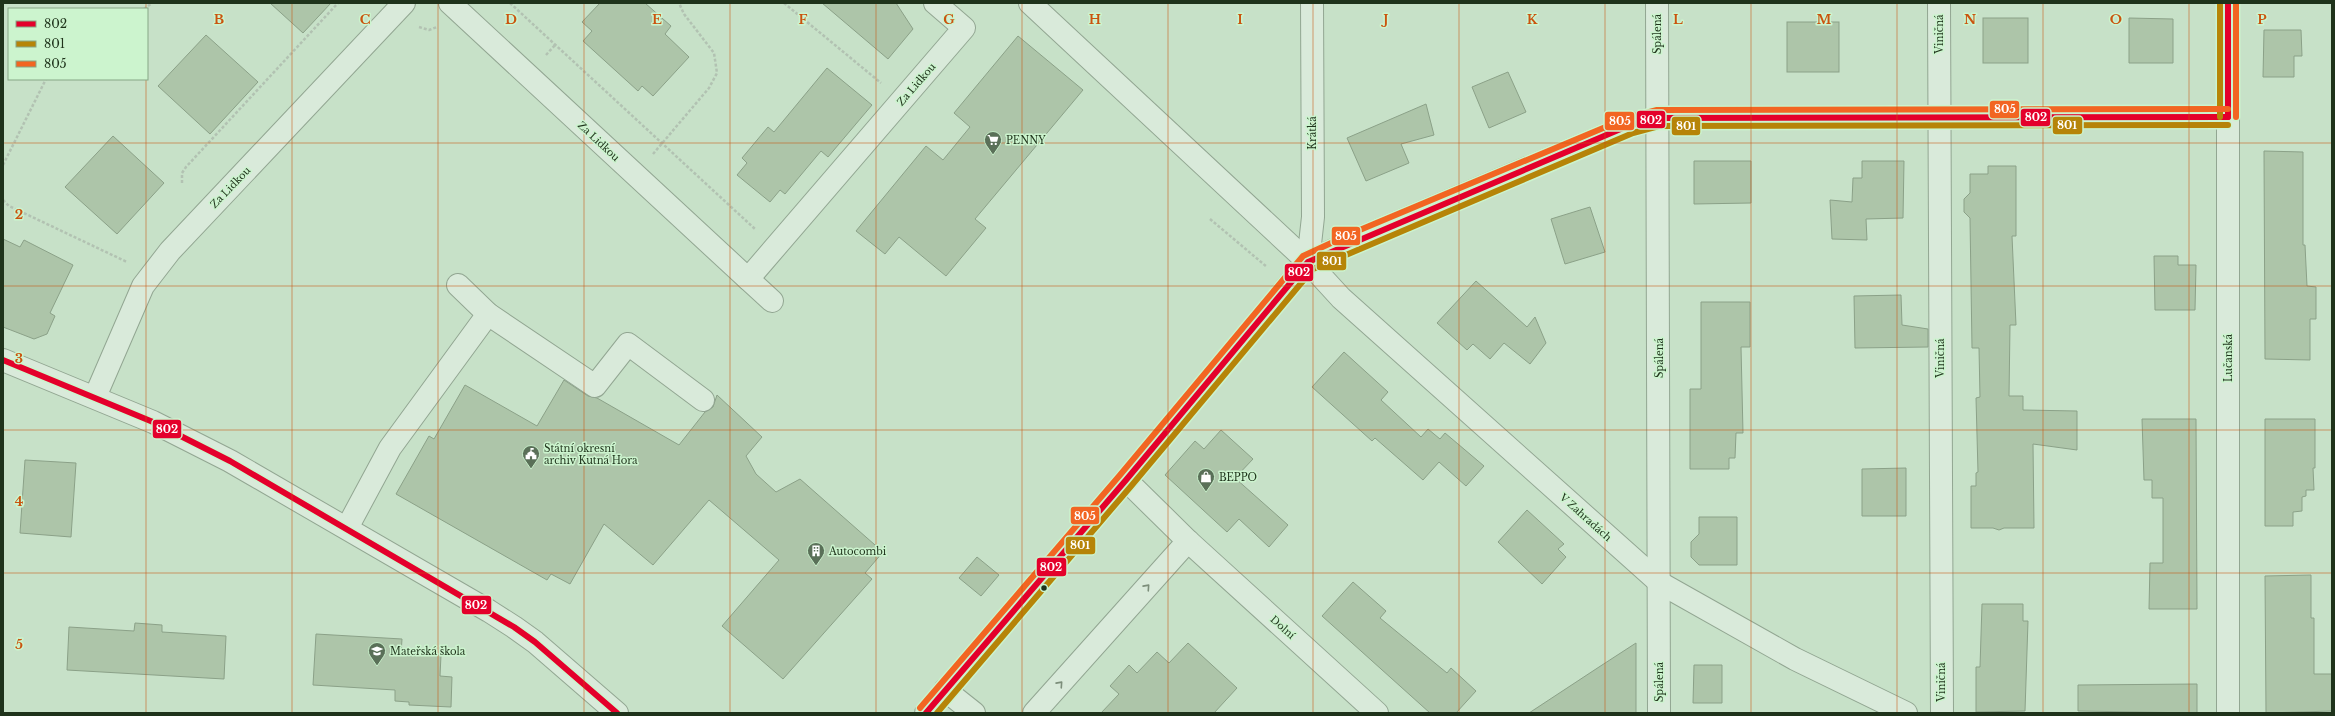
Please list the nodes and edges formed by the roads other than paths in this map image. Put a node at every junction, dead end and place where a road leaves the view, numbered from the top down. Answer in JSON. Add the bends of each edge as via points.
{"nodes":[{"id":1,"x":404,"y":3,"type":"edge"},
{"id":2,"x":450,"y":3,"type":"edge"},
{"id":3,"x":935,"y":3,"type":"edge"},
{"id":4,"x":1030,"y":3,"type":"edge"},
{"id":5,"x":1312,"y":3,"type":"edge"},
{"id":6,"x":1657,"y":3,"type":"edge"},
{"id":7,"x":1939,"y":3,"type":"edge"},
{"id":8,"x":2228,"y":3,"type":"edge"},
{"id":9,"x":2228,"y":117,"type":"junction"},
{"id":10,"x":1658,"y":118,"type":"junction"},
{"id":11,"x":1939,"y":118,"type":"junction"},
{"id":12,"x":1308,"y":262,"type":"junction"},
{"id":13,"x":748,"y":279,"type":"junction"},
{"id":14,"x":458,"y":284,"type":"dead end"},
{"id":15,"x":772,"y":301,"type":"dead end"},
{"id":16,"x":488,"y":314,"type":"junction"},
{"id":17,"x":3,"y":360,"type":"edge"},
{"id":18,"x":95,"y":397,"type":"junction"},
{"id":19,"x":703,"y":400,"type":"dead end"},
{"id":20,"x":1126,"y":480,"type":"junction"},
{"id":21,"x":348,"y":528,"type":"junction"},
{"id":22,"x":1188,"y":541,"type":"junction"},
{"id":23,"x":1660,"y":583,"type":"junction"},
{"id":24,"x":945,"y":690,"type":"junction"},
{"id":25,"x":617,"y":713,"type":"edge"},
{"id":26,"x":926,"y":713,"type":"edge"},
{"id":27,"x":974,"y":713,"type":"edge"},
{"id":28,"x":1034,"y":713,"type":"edge"},
{"id":29,"x":1377,"y":713,"type":"edge"},
{"id":30,"x":1659,"y":713,"type":"edge"},
{"id":31,"x":1906,"y":713,"type":"edge"},
{"id":32,"x":1942,"y":713,"type":"edge"},
{"id":33,"x":2228,"y":713,"type":"edge"}],
"edges":[{"from":1,"to":18,"type":"street","name":"Za Lidkou","via":[[170,251],[143,286]]},
{"from":2,"to":13,"type":"street","name":"Za Lidkou"},
{"from":3,"to":13,"type":"street","name":"Za Lidkou","via":[[964,28]]},
{"from":4,"to":12,"type":"street","name":"V Zahradách"},
{"from":5,"to":12,"type":"street","name":"Krátká","via":[[1313,217]]},
{"from":6,"to":10,"type":"street","name":"Spálená"},
{"from":7,"to":11,"type":"street","name":"Viničná"},
{"from":8,"to":9,"type":"street","name":"Lučanská"},
{"from":9,"to":11,"type":"street"},
{"from":9,"to":33,"type":"street","name":"Lučanská"},
{"from":10,"to":11,"type":"street"},
{"from":10,"to":12,"type":"street","via":[[1623,128],[1358,238]]},
{"from":10,"to":23,"type":"street","name":"Spálená"},
{"from":11,"to":32,"type":"street","name":"Viničná"},
{"from":12,"to":20,"type":"street"},
{"from":12,"to":23,"type":"street","name":"V Zahradách","via":[[1341,298]]},
{"from":13,"to":15,"type":"street","name":"Za Lidkou"},
{"from":14,"to":16,"type":"street"},
{"from":16,"to":19,"type":"street","via":[[595,386],[628,344]]},
{"from":16,"to":21,"type":"street","via":[[390,448]]},
{"from":17,"to":18,"type":"street"},
{"from":18,"to":21,"type":"street","via":[[153,422],[230,461]]},
{"from":20,"to":22,"type":"street","name":"Dolní"},
{"from":20,"to":24,"type":"street"},
{"from":21,"to":25,"type":"street","via":[[514,627]]},
{"from":28,"to":22,"type":"street","one_way":true},
{"from":22,"to":29,"type":"street","name":"Dolní"},
{"from":23,"to":30,"type":"street","name":"Spálená"},
{"from":23,"to":31,"type":"street","name":"V Zahradách","via":[[1795,659]]},
{"from":24,"to":26,"type":"street"},
{"from":24,"to":27,"type":"street"}]}
